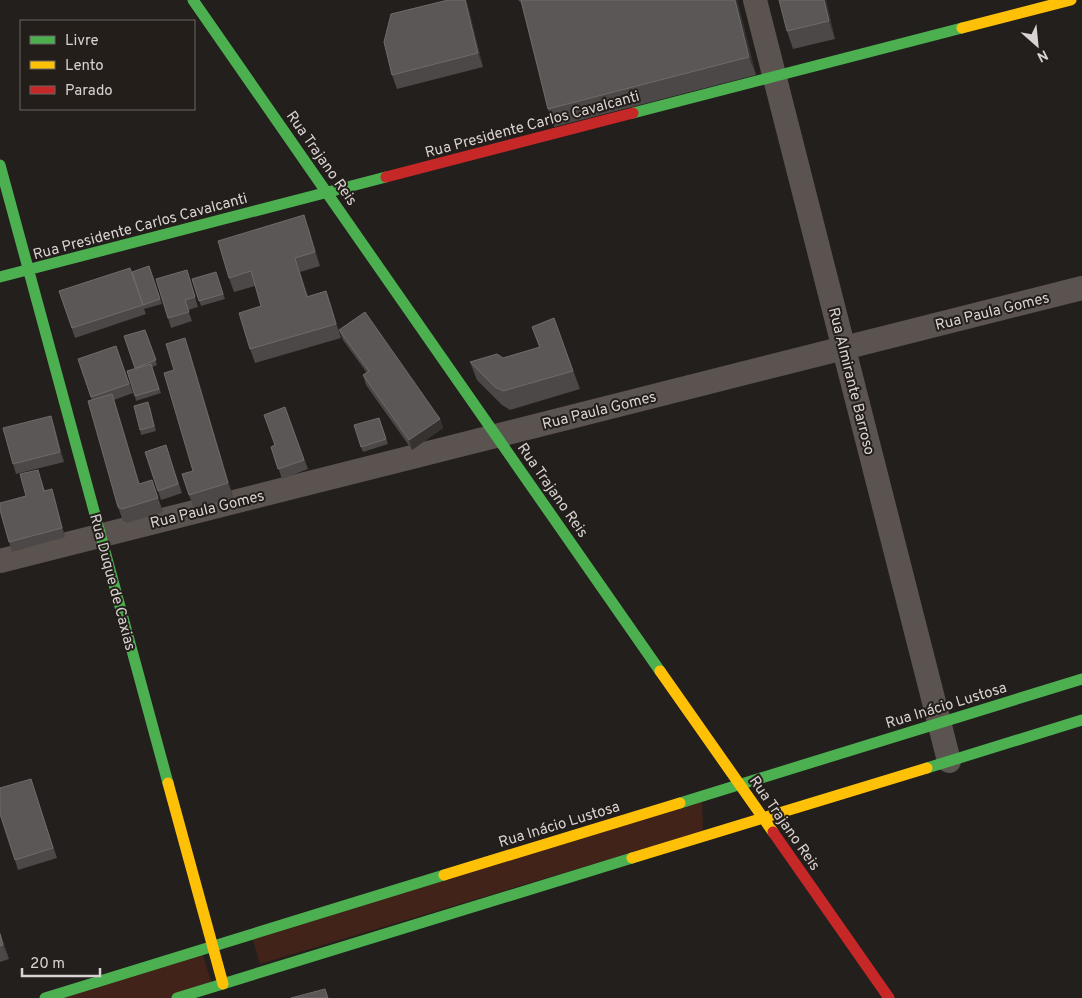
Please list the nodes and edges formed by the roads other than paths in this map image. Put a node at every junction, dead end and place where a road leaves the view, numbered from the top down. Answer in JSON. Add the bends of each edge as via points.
{"nodes":[{"id":1,"x":193,"y":0,"type":"edge"},
{"id":2,"x":755,"y":0,"type":"edge"},
{"id":3,"x":1071,"y":0,"type":"edge"},
{"id":4,"x":775,"y":77,"type":"junction"},
{"id":5,"x":0,"y":165,"type":"edge"},
{"id":6,"x":327,"y":192,"type":"junction"},
{"id":7,"x":28,"y":270,"type":"junction"},
{"id":8,"x":0,"y":277,"type":"edge"},
{"id":9,"x":1082,"y":288,"type":"edge"},
{"id":10,"x":844,"y":348,"type":"junction"},
{"id":11,"x":497,"y":436,"type":"junction"},
{"id":12,"x":101,"y":536,"type":"junction"},
{"id":13,"x":0,"y":561,"type":"edge"},
{"id":14,"x":1082,"y":679,"type":"edge"},
{"id":15,"x":1082,"y":720,"type":"edge"},
{"id":16,"x":939,"y":723,"type":"junction"},
{"id":17,"x":949,"y":761,"type":"junction"},
{"id":18,"x":740,"y":784,"type":"junction"},
{"id":19,"x":764,"y":818,"type":"junction"},
{"id":20,"x":213,"y":946,"type":"junction"},
{"id":21,"x":225,"y":991,"type":"edge"},
{"id":22,"x":45,"y":998,"type":"edge"},
{"id":23,"x":177,"y":998,"type":"edge"},
{"id":24,"x":889,"y":998,"type":"edge"}],
"edges":[{"from":1,"to":6,"type":"main road","name":"Rua Trajano Reis"},
{"from":2,"to":4,"type":"street","name":"Rua Almirante Barroso"},
{"from":3,"to":4,"type":"main road","name":"Rua Presidente Carlos Cavalcanti"},
{"from":4,"to":6,"type":"main road","name":"Rua Presidente Carlos Cavalcanti"},
{"from":4,"to":10,"type":"street","name":"Rua Almirante Barroso"},
{"from":5,"to":7,"type":"main road","name":"Rua Duque de Caxias"},
{"from":6,"to":7,"type":"main road","name":"Rua Presidente Carlos Cavalcanti"},
{"from":6,"to":11,"type":"main road","name":"Rua Trajano Reis"},
{"from":7,"to":8,"type":"main road","name":"Rua Presidente Carlos Cavalcanti"},
{"from":7,"to":12,"type":"main road","name":"Rua Duque de Caxias"},
{"from":9,"to":10,"type":"street","name":"Rua Paula Gomes"},
{"from":10,"to":11,"type":"street","name":"Rua Paula Gomes"},
{"from":10,"to":16,"type":"street","name":"Rua Almirante Barroso"},
{"from":11,"to":12,"type":"street","name":"Rua Paula Gomes"},
{"from":11,"to":18,"type":"main road","name":"Rua Trajano Reis"},
{"from":12,"to":13,"type":"street","name":"Rua Paula Gomes"},
{"from":12,"to":20,"type":"main road","name":"Rua Duque de Caxias"},
{"from":14,"to":16,"type":"main road","name":"Rua Inácio Lustosa"},
{"from":15,"to":17,"type":"main road"},
{"from":16,"to":17,"type":"street","name":"Rua Almirante Barroso"},
{"from":16,"to":18,"type":"main road","name":"Rua Inácio Lustosa"},
{"from":17,"to":19,"type":"main road"},
{"from":18,"to":19,"type":"main road","name":"Rua Trajano Reis"},
{"from":18,"to":20,"type":"main road","name":"Rua Inácio Lustosa"},
{"from":19,"to":21,"type":"main road"},
{"from":19,"to":24,"type":"main road","name":"Rua Trajano Reis"},
{"from":20,"to":21,"type":"main road","name":"Rua Duque de Caxias"},
{"from":20,"to":22,"type":"main road","name":"Rua Inácio Lustosa"},
{"from":21,"to":23,"type":"main road"}]}
